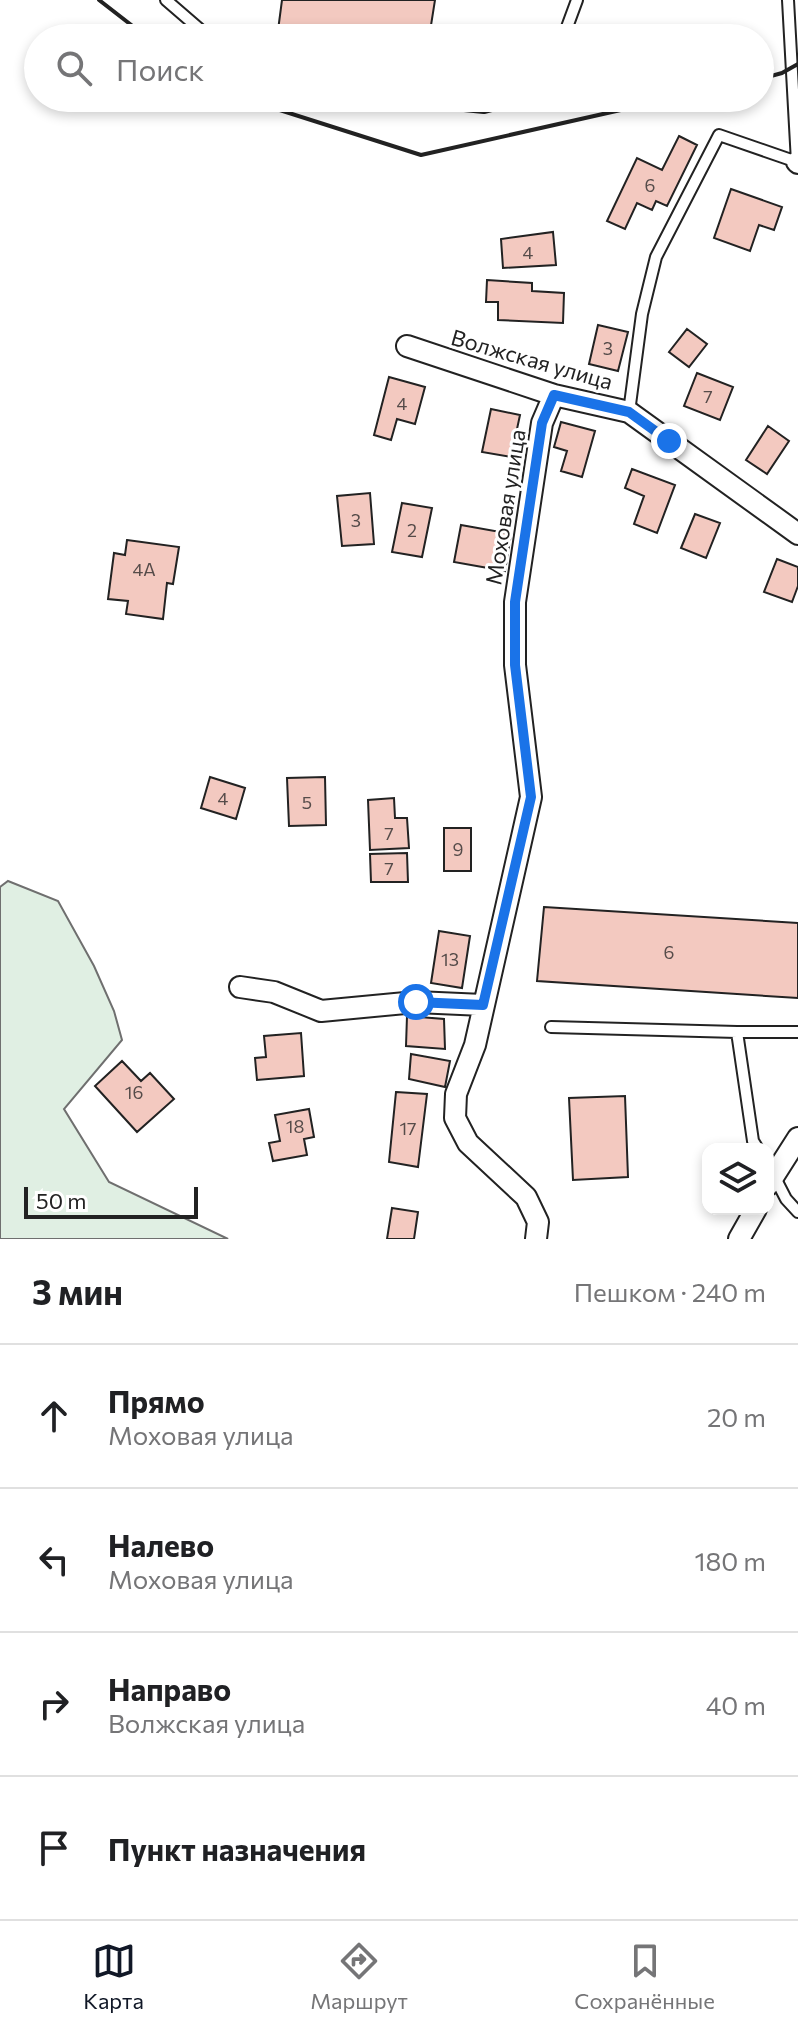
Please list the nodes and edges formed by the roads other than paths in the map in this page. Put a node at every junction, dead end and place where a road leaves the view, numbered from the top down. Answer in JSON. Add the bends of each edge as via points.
{"nodes":[{"id":1,"x":166,"y":0,"type":"edge"},
{"id":2,"x":577,"y":0,"type":"edge"},
{"id":3,"x":788,"y":0,"type":"edge"},
{"id":4,"x":194,"y":24,"type":"edge"},
{"id":5,"x":568,"y":24,"type":"edge"},
{"id":6,"x":797,"y":162,"type":"edge"},
{"id":7,"x":407,"y":346,"type":"dead end"},
{"id":8,"x":554,"y":395,"type":"junction"},
{"id":9,"x":629,"y":412,"type":"junction"},
{"id":10,"x":798,"y":534,"type":"edge"},
{"id":11,"x":240,"y":987,"type":"dead end"},
{"id":12,"x":483,"y":1005,"type":"junction"},
{"id":13,"x":551,"y":1027,"type":"dead end"},
{"id":14,"x":737,"y":1032,"type":"junction"},
{"id":15,"x":798,"y":1032,"type":"edge"},
{"id":16,"x":798,"y":1138,"type":"edge"},
{"id":17,"x":754,"y":1143,"type":"edge"},
{"id":18,"x":774,"y":1169,"type":"edge"},
{"id":19,"x":774,"y":1180,"type":"edge"},
{"id":20,"x":798,"y":1212,"type":"edge"},
{"id":21,"x":753,"y":1215,"type":"edge"},
{"id":22,"x":536,"y":1239,"type":"edge"},
{"id":23,"x":739,"y":1239,"type":"edge"}],
"edges":[{"from":1,"to":4,"type":"lane"},
{"from":2,"to":5,"type":"lane"},
{"from":3,"to":6,"type":"lane"},
{"from":6,"to":9,"type":"lane","via":[[719,135],[656,257],[642,314]]},
{"from":7,"to":8,"type":"street","name":"Волжская улица"},
{"from":8,"to":9,"type":"street","name":"Волжская улица"},
{"from":8,"to":12,"type":"street","name":"Моховая улица","via":[[542,423],[515,602],[515,665],[531,797]]},
{"from":9,"to":10,"type":"street","name":"Волжская улица"},
{"from":11,"to":12,"type":"street","via":[[274,992],[321,1011],[416,1002]]},
{"from":12,"to":22,"type":"street","name":"Моховая улица","via":[[456,1094],[455,1118],[468,1143],[526,1197],[538,1222]]},
{"from":13,"to":14,"type":"lane"},
{"from":14,"to":15,"type":"lane"},
{"from":14,"to":17,"type":"lane"},
{"from":16,"to":18,"type":"street"},
{"from":19,"to":20,"type":"lane"},
{"from":21,"to":23,"type":"street"}]}
